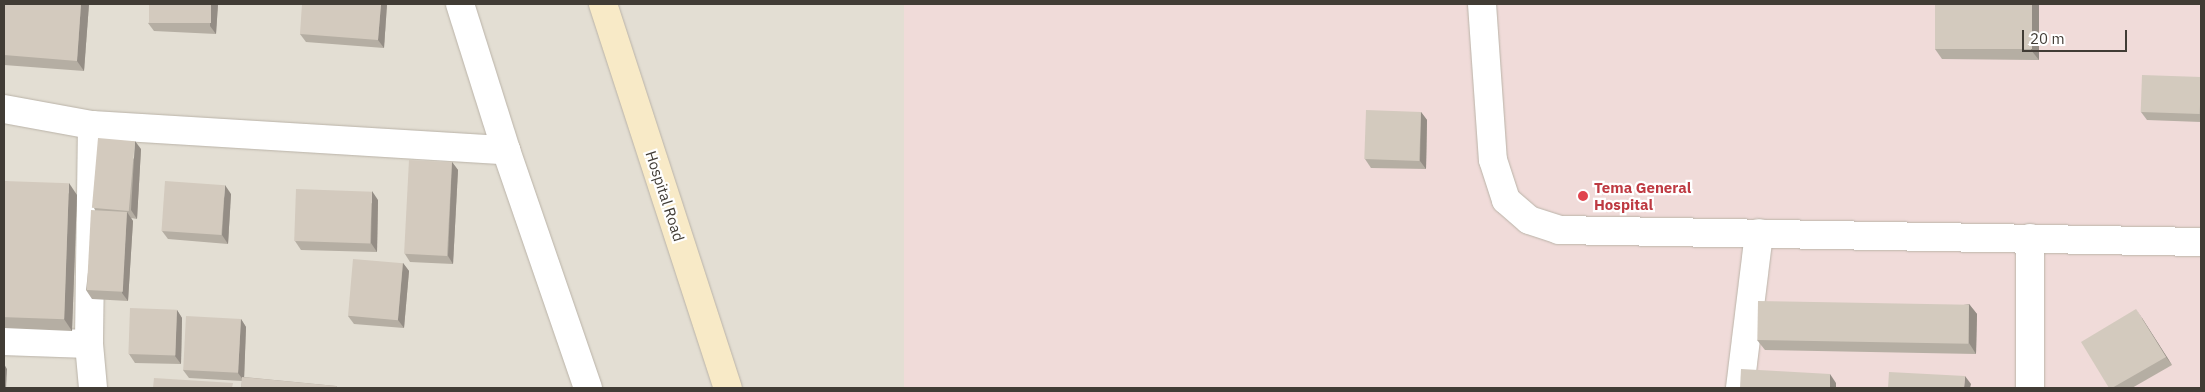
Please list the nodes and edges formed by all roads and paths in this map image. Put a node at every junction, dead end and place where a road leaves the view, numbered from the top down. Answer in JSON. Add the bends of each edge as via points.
{"nodes":[{"id":1,"x":460,"y":4,"type":"edge"},
{"id":2,"x":603,"y":4,"type":"edge"},
{"id":3,"x":1482,"y":4,"type":"edge"},
{"id":4,"x":4,"y":109,"type":"edge"},
{"id":5,"x":92,"y":126,"type":"junction"},
{"id":6,"x":506,"y":150,"type":"junction"},
{"id":7,"x":1759,"y":233,"type":"junction"},
{"id":8,"x":2030,"y":238,"type":"junction"},
{"id":9,"x":2201,"y":242,"type":"edge"},
{"id":10,"x":4,"y":340,"type":"edge"},
{"id":11,"x":89,"y":344,"type":"junction"},
{"id":12,"x":93,"y":388,"type":"edge"},
{"id":13,"x":588,"y":388,"type":"edge"},
{"id":14,"x":728,"y":388,"type":"edge"},
{"id":15,"x":1740,"y":388,"type":"edge"},
{"id":16,"x":2030,"y":388,"type":"edge"}],
"edges":[{"from":1,"to":6,"type":"street"},
{"from":2,"to":14,"type":"main road","name":"Hospital Road"},
{"from":3,"to":7,"type":"street","via":[[1493,160],[1506,200],[1529,220],[1559,230]]},
{"from":4,"to":5,"type":"street"},
{"from":5,"to":6,"type":"street"},
{"from":5,"to":11,"type":"street"},
{"from":6,"to":13,"type":"street"},
{"from":7,"to":8,"type":"street"},
{"from":7,"to":15,"type":"street"},
{"from":8,"to":9,"type":"street"},
{"from":8,"to":16,"type":"street"},
{"from":10,"to":11,"type":"street"},
{"from":11,"to":12,"type":"street"}]}
